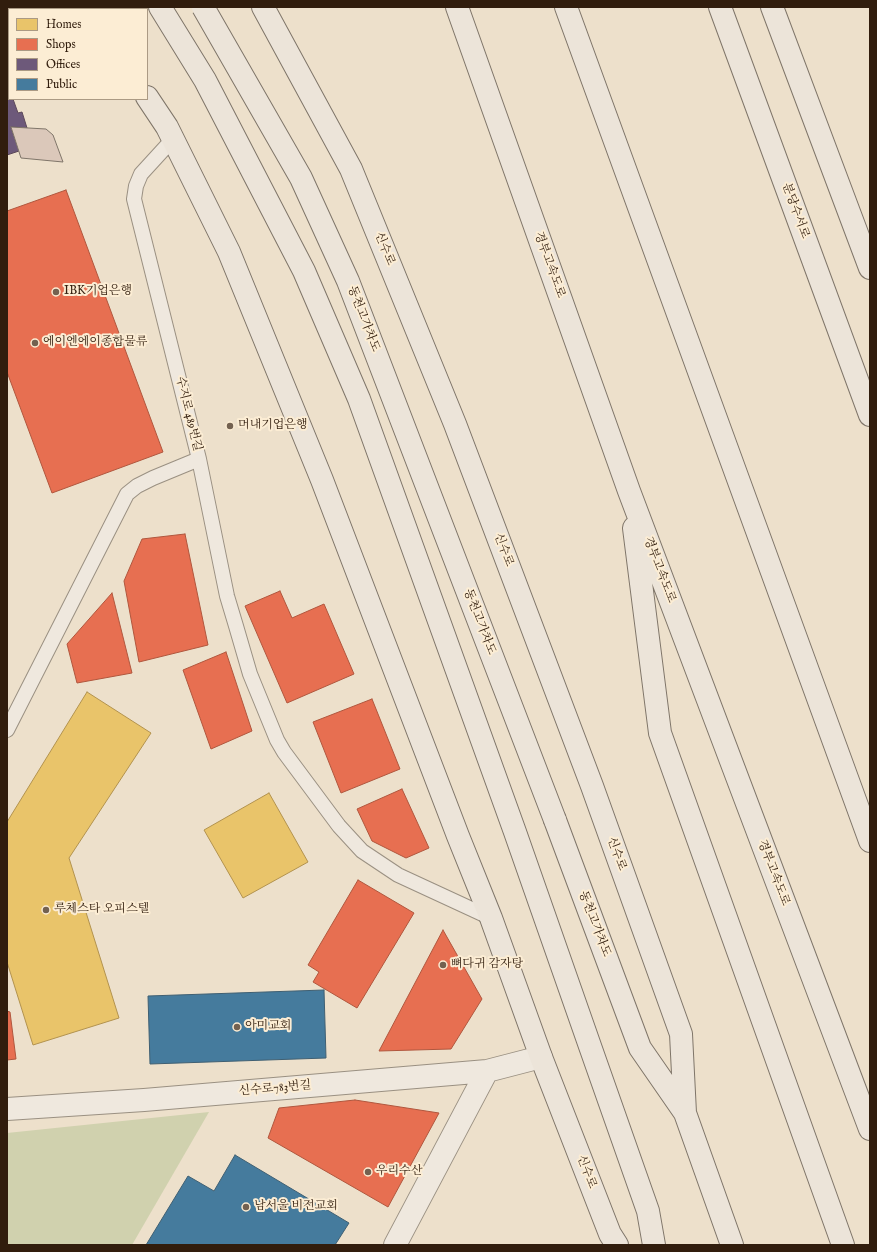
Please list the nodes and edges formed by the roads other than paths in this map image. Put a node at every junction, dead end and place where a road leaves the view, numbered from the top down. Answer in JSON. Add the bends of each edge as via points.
{"nodes":[{"id":1,"x":160,"y":7,"type":"edge"},
{"id":2,"x":203,"y":7,"type":"edge"},
{"id":3,"x":263,"y":7,"type":"edge"},
{"id":4,"x":457,"y":7,"type":"edge"},
{"id":5,"x":566,"y":7,"type":"edge"},
{"id":6,"x":720,"y":7,"type":"edge"},
{"id":7,"x":772,"y":7,"type":"edge"},
{"id":8,"x":148,"y":98,"type":"edge"},
{"id":9,"x":173,"y":139,"type":"junction"},
{"id":10,"x":870,"y":268,"type":"edge"},
{"id":11,"x":870,"y":415,"type":"edge"},
{"id":12,"x":199,"y":459,"type":"junction"},
{"id":13,"x":629,"y":491,"type":"junction"},
{"id":14,"x":7,"y":730,"type":"edge"},
{"id":15,"x":870,"y":841,"type":"edge"},
{"id":16,"x":491,"y":918,"type":"junction"},
{"id":17,"x":541,"y":1057,"type":"junction"},
{"id":18,"x":487,"y":1071,"type":"junction"},
{"id":19,"x":7,"y":1109,"type":"edge"},
{"id":20,"x":685,"y":1113,"type":"junction"},
{"id":21,"x":870,"y":1129,"type":"edge"},
{"id":22,"x":395,"y":1245,"type":"edge"},
{"id":23,"x":617,"y":1245,"type":"edge"},
{"id":24,"x":654,"y":1245,"type":"edge"},
{"id":25,"x":732,"y":1245,"type":"edge"},
{"id":26,"x":843,"y":1245,"type":"edge"}],
"edges":[{"from":1,"to":24,"type":"main road","via":[[205,80],[307,278],[359,400],[648,1211]]},
{"from":2,"to":20,"type":"main road","name":"동천고가차도","bridge":true,"via":[[301,178],[348,281],[640,1048]]},
{"from":3,"to":20,"type":"main road","name":"신수로","via":[[351,169],[455,424],[589,779],[681,1034]]},
{"from":4,"to":13,"type":"main road","name":"경부고속도로"},
{"from":5,"to":15,"type":"main road"},
{"from":6,"to":11,"type":"main road","name":"분당수서로"},
{"from":7,"to":10,"type":"main road"},
{"from":8,"to":9,"type":"main road","name":"신수로"},
{"from":9,"to":12,"type":"lane","name":"수지로 489번길","via":[[141,174],[134,199]]},
{"from":9,"to":16,"type":"main road","name":"신수로","via":[[232,259],[322,480]]},
{"from":12,"to":14,"type":"lane","name":"수지로 489번길","via":[[153,478],[127,494]]},
{"from":12,"to":16,"type":"lane","via":[[227,596],[250,674],[284,752],[339,826],[362,851],[398,876]]},
{"from":13,"to":21,"type":"main road","name":"경부고속도로"},
{"from":13,"to":26,"type":"main road","via":[[660,734]]},
{"from":16,"to":17,"type":"main road","name":"신수로"},
{"from":17,"to":18,"type":"street","name":"신수로783번길"},
{"from":17,"to":23,"type":"main road","name":"신수로","via":[[610,1234]]},
{"from":18,"to":19,"type":"street","name":"신수로783번길"},
{"from":18,"to":22,"type":"street"},
{"from":20,"to":25,"type":"main road","name":"동천고가차도"}]}
